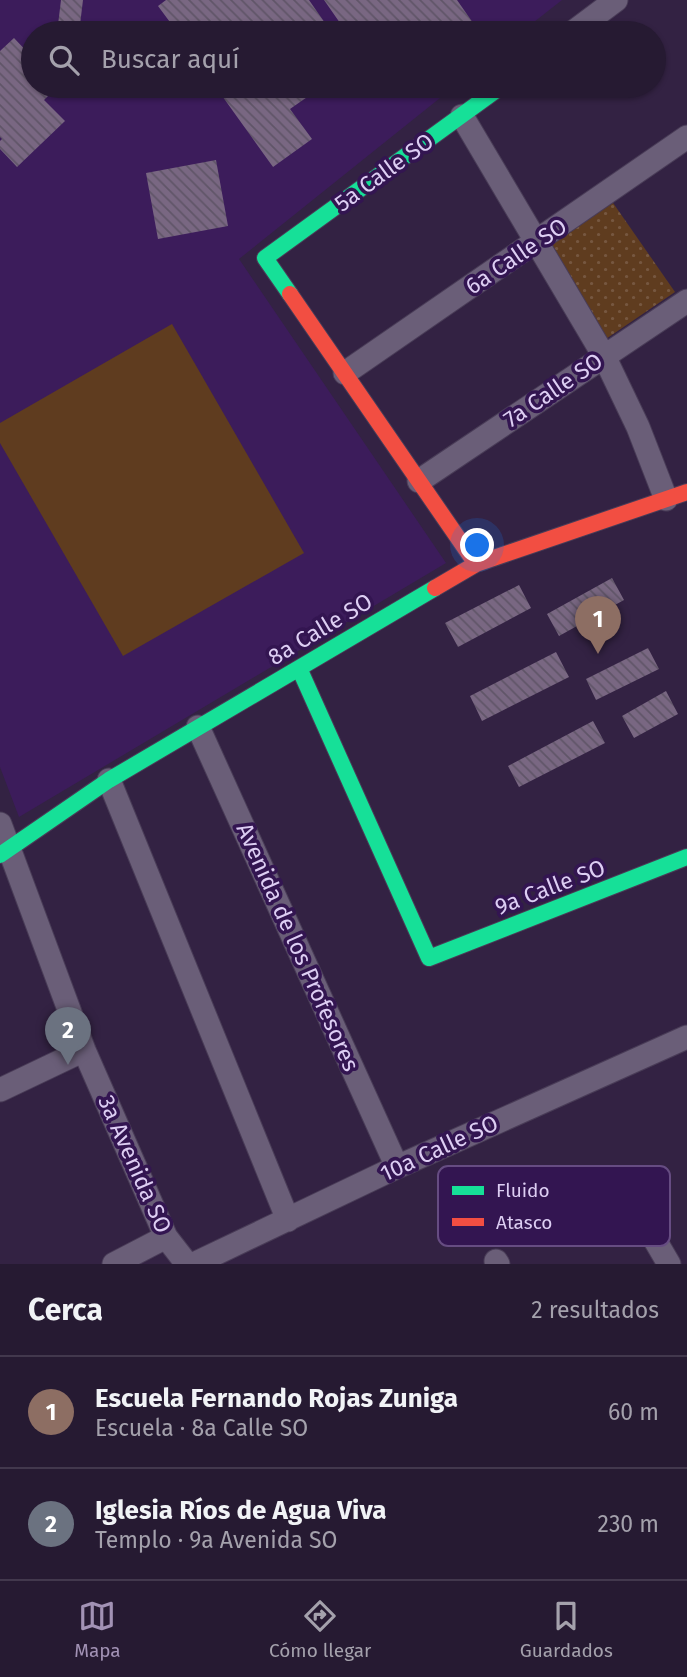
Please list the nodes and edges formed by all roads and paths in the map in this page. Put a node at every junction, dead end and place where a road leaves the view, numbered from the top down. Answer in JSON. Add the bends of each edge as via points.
{"nodes":[{"id":1,"x":616,"y":0,"type":"edge"},
{"id":2,"x":588,"y":21,"type":"edge"},
{"id":3,"x":486,"y":98,"type":"edge"},
{"id":4,"x":462,"y":116,"type":"junction"},
{"id":5,"x":687,"y":137,"type":"edge"},
{"id":6,"x":537,"y":242,"type":"junction"},
{"id":7,"x":687,"y":301,"type":"edge"},
{"id":8,"x":604,"y":356,"type":"junction"},
{"id":9,"x":345,"y":373,"type":"junction"},
{"id":10,"x":419,"y":481,"type":"junction"},
{"id":11,"x":677,"y":496,"type":"edge"},
{"id":12,"x":476,"y":564,"type":"junction"},
{"id":13,"x":299,"y":668,"type":"junction"},
{"id":14,"x":198,"y":727,"type":"junction"},
{"id":15,"x":109,"y":780,"type":"junction"},
{"id":16,"x":0,"y":824,"type":"edge"},
{"id":17,"x":5,"y":853,"type":"edge"},
{"id":18,"x":687,"y":858,"type":"edge"},
{"id":19,"x":687,"y":1037,"type":"edge"},
{"id":20,"x":84,"y":1050,"type":"junction"},
{"id":21,"x":0,"y":1090,"type":"edge"},
{"id":22,"x":397,"y":1167,"type":"junction"},
{"id":23,"x":288,"y":1220,"type":"junction"},
{"id":24,"x":166,"y":1237,"type":"junction"},
{"id":25,"x":658,"y":1246,"type":"edge"},
{"id":26,"x":114,"y":1264,"type":"edge"},
{"id":27,"x":187,"y":1264,"type":"edge"},
{"id":28,"x":194,"y":1264,"type":"edge"},
{"id":29,"x":669,"y":1264,"type":"edge"}],
"edges":[{"from":1,"to":2,"type":"street"},
{"from":3,"to":4,"type":"street","name":"5a Calle SO"},
{"from":4,"to":6,"type":"street"},
{"from":4,"to":9,"type":"street","name":"5a Calle SO","via":[[265,258]]},
{"from":5,"to":6,"type":"street","name":"6a Calle SO"},
{"from":6,"to":8,"type":"street"},
{"from":6,"to":9,"type":"street","name":"6a Calle SO"},
{"from":7,"to":8,"type":"street","name":"7a Calle SO"},
{"from":8,"to":10,"type":"street","name":"7a Calle SO"},
{"from":8,"to":11,"type":"street"},
{"from":9,"to":10,"type":"street"},
{"from":10,"to":12,"type":"street"},
{"from":11,"to":12,"type":"street","name":"8a Calle SO"},
{"from":12,"to":13,"type":"street","name":"8a Calle SO"},
{"from":13,"to":14,"type":"street","name":"8a Calle SO"},
{"from":13,"to":18,"type":"street","name":"9a Calle SO","via":[[429,958]]},
{"from":14,"to":15,"type":"street","name":"8a Calle SO"},
{"from":14,"to":22,"type":"street","name":"Avenida de los Profesores"},
{"from":15,"to":17,"type":"street","name":"8a Calle SO"},
{"from":15,"to":23,"type":"street"},
{"from":16,"to":17,"type":"street","name":"3a Avenida SO"},
{"from":17,"to":20,"type":"street","name":"3a Avenida SO"},
{"from":19,"to":22,"type":"street","name":"10a Calle SO"},
{"from":20,"to":21,"type":"street"},
{"from":20,"to":24,"type":"street","name":"3a Avenida SO"},
{"from":22,"to":23,"type":"street","name":"10a Calle SO"},
{"from":23,"to":28,"type":"street","name":"10a Calle SO"},
{"from":24,"to":26,"type":"street"},
{"from":24,"to":27,"type":"street","name":"3a Avenida SO"},
{"from":25,"to":29,"type":"street"}]}
